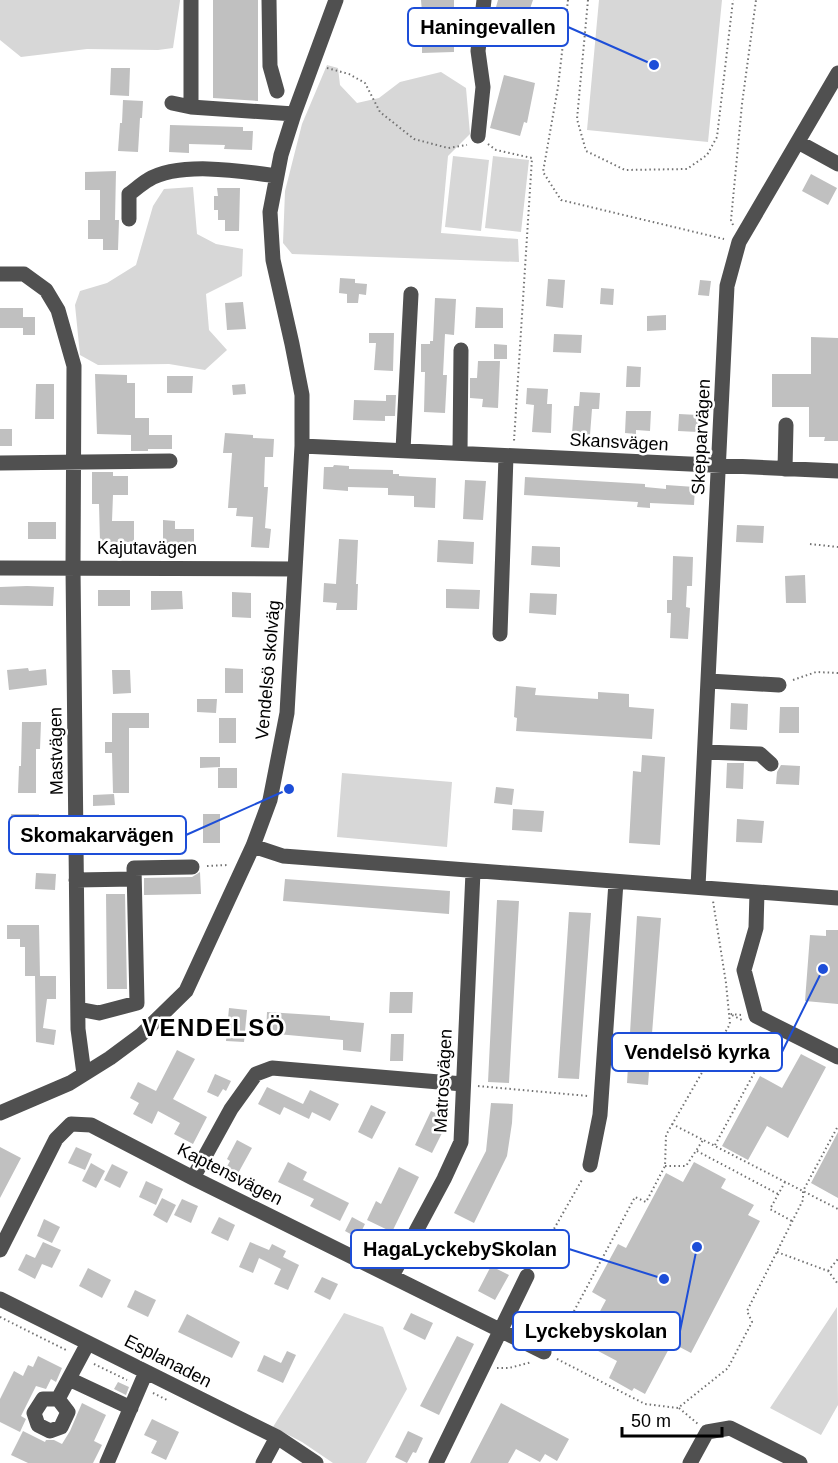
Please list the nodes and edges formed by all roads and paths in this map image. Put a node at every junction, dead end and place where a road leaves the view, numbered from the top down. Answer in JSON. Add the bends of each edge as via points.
{"nodes":[{"id":1,"x":191,"y":0,"type":"edge"},
{"id":2,"x":269,"y":0,"type":"edge"},
{"id":3,"x":336,"y":0,"type":"edge"},
{"id":4,"x":484,"y":0,"type":"edge"},
{"id":5,"x":568,"y":0,"type":"edge"},
{"id":6,"x":588,"y":0,"type":"edge"},
{"id":7,"x":733,"y":0,"type":"edge"},
{"id":8,"x":756,"y":0,"type":"edge"},
{"id":9,"x":313,"y":64,"type":"junction"},
{"id":10,"x":838,"y":73,"type":"edge"},
{"id":11,"x":835,"y":89,"type":"edge"},
{"id":12,"x":278,"y":91,"type":"dead end"},
{"id":13,"x":172,"y":103,"type":"dead end"},
{"id":14,"x":191,"y":107,"type":"junction"},
{"id":15,"x":294,"y":114,"type":"junction"},
{"id":16,"x":478,"y":136,"type":"junction"},
{"id":17,"x":798,"y":142,"type":"junction"},
{"id":18,"x":838,"y":164,"type":"edge"},
{"id":19,"x":277,"y":176,"type":"junction"},
{"id":20,"x":129,"y":219,"type":"dead end"},
{"id":21,"x":739,"y":242,"type":"junction"},
{"id":22,"x":0,"y":274,"type":"edge"},
{"id":23,"x":411,"y":294,"type":"dead end"},
{"id":24,"x":461,"y":350,"type":"dead end"},
{"id":25,"x":786,"y":425,"type":"dead end"},
{"id":26,"x":302,"y":446,"type":"junction"},
{"id":27,"x":403,"y":450,"type":"junction"},
{"id":28,"x":460,"y":453,"type":"junction"},
{"id":29,"x":509,"y":456,"type":"junction"},
{"id":30,"x":170,"y":461,"type":"dead end"},
{"id":31,"x":74,"y":462,"type":"junction"},
{"id":32,"x":0,"y":463,"type":"edge"},
{"id":33,"x":719,"y":466,"type":"junction"},
{"id":34,"x":785,"y":469,"type":"junction"},
{"id":35,"x":838,"y":471,"type":"edge"},
{"id":36,"x":810,"y":544,"type":"dead end"},
{"id":37,"x":838,"y":547,"type":"edge"},
{"id":38,"x":0,"y":568,"type":"edge"},
{"id":39,"x":73,"y":568,"type":"junction"},
{"id":40,"x":288,"y":568,"type":"junction"},
{"id":41,"x":500,"y":634,"type":"dead end"},
{"id":42,"x":838,"y":673,"type":"edge"},
{"id":43,"x":709,"y":681,"type":"junction"},
{"id":44,"x":779,"y":685,"type":"joint"},
{"id":45,"x":705,"y":752,"type":"junction"},
{"id":46,"x":771,"y":764,"type":"dead end"},
{"id":47,"x":253,"y":846,"type":"junction"},
{"id":48,"x":234,"y":858,"type":"dead end"},
{"id":49,"x":192,"y":867,"type":"joint"},
{"id":50,"x":473,"y":872,"type":"junction"},
{"id":51,"x":134,"y":879,"type":"junction"},
{"id":52,"x":76,"y":880,"type":"junction"},
{"id":53,"x":616,"y":882,"type":"junction"},
{"id":54,"x":705,"y":888,"type":"junction"},
{"id":55,"x":757,"y":892,"type":"junction"},
{"id":56,"x":838,"y":898,"type":"edge"},
{"id":57,"x":78,"y":1009,"type":"junction"},
{"id":58,"x":774,"y":1036,"type":"dead end"},
{"id":59,"x":838,"y":1057,"type":"edge"},
{"id":60,"x":84,"y":1074,"type":"junction"},
{"id":61,"x":463,"y":1084,"type":"junction"},
{"id":62,"x":601,"y":1098,"type":"junction"},
{"id":63,"x":0,"y":1113,"type":"edge"},
{"id":64,"x":672,"y":1124,"type":"junction"},
{"id":65,"x":838,"y":1126,"type":"edge"},
{"id":66,"x":703,"y":1140,"type":"junction"},
{"id":67,"x":715,"y":1145,"type":"junction"},
{"id":68,"x":697,"y":1151,"type":"junction"},
{"id":69,"x":590,"y":1165,"type":"joint"},
{"id":70,"x":665,"y":1166,"type":"junction"},
{"id":71,"x":193,"y":1178,"type":"junction"},
{"id":72,"x":785,"y":1182,"type":"junction"},
{"id":73,"x":802,"y":1191,"type":"junction"},
{"id":74,"x":778,"y":1194,"type":"junction"},
{"id":75,"x":838,"y":1209,"type":"edge"},
{"id":76,"x":792,"y":1221,"type":"junction"},
{"id":77,"x":0,"y":1250,"type":"edge"},
{"id":78,"x":777,"y":1252,"type":"junction"},
{"id":79,"x":838,"y":1259,"type":"edge"},
{"id":80,"x":828,"y":1271,"type":"junction"},
{"id":81,"x":392,"y":1276,"type":"junction"},
{"id":82,"x":527,"y":1276,"type":"joint"},
{"id":83,"x":838,"y":1284,"type":"edge"},
{"id":84,"x":0,"y":1299,"type":"edge"},
{"id":85,"x":501,"y":1331,"type":"junction"},
{"id":86,"x":88,"y":1343,"type":"junction"},
{"id":87,"x":540,"y":1356,"type":"junction"},
{"id":88,"x":498,"y":1359,"type":"dead end"},
{"id":89,"x":146,"y":1372,"type":"junction"},
{"id":90,"x":69,"y":1379,"type":"junction"},
{"id":91,"x":58,"y":1399,"type":"dead end"},
{"id":92,"x":131,"y":1408,"type":"junction"},
{"id":93,"x":678,"y":1408,"type":"junction"},
{"id":94,"x":707,"y":1432,"type":"junction"},
{"id":95,"x":277,"y":1437,"type":"junction"},
{"id":96,"x":107,"y":1463,"type":"edge"},
{"id":97,"x":263,"y":1463,"type":"edge"},
{"id":98,"x":316,"y":1463,"type":"edge"},
{"id":99,"x":436,"y":1463,"type":"edge"},
{"id":100,"x":690,"y":1463,"type":"edge"},
{"id":101,"x":800,"y":1463,"type":"edge"}],
"edges":[{"from":1,"to":14,"type":"street"},
{"from":2,"to":12,"type":"street","via":[[270,66]]},
{"from":3,"to":9,"type":"street","name":"Vendelsö skolväg"},
{"from":4,"to":16,"type":"street","via":[[478,51],[483,87]]},
{"from":5,"to":21,"type":"path","via":[[543,172],[561,200]]},
{"from":6,"to":7,"type":"path","via":[[577,119],[586,151],[625,170],[635,170],[687,169],[707,155],[717,136]]},
{"from":8,"to":21,"type":"path","via":[[731,220]]},
{"from":9,"to":15,"type":"street","name":"Vendelsö skolväg"},
{"from":9,"to":16,"type":"path","via":[[365,83],[380,112],[414,139],[448,148],[466,145]]},
{"from":10,"to":11,"type":"street","name":"Skepparvägen"},
{"from":11,"to":17,"type":"street","name":"Skepparvägen"},
{"from":13,"to":14,"type":"street"},
{"from":14,"to":15,"type":"street"},
{"from":15,"to":19,"type":"street","name":"Vendelsö skolväg"},
{"from":16,"to":29,"type":"path","via":[[496,150],[532,158]]},
{"from":17,"to":18,"type":"street"},
{"from":17,"to":21,"type":"street","name":"Skepparvägen"},
{"from":19,"to":20,"type":"street","via":[[236,171],[169,172],[149,179],[129,194]]},
{"from":19,"to":26,"type":"street","name":"Vendelsö skolväg","via":[[270,212],[273,260],[302,395]]},
{"from":21,"to":33,"type":"street","name":"Skepparvägen","via":[[727,286]]},
{"from":22,"to":31,"type":"street","name":"Mastvägen","via":[[24,274],[46,290],[58,310],[74,366]]},
{"from":23,"to":27,"type":"street"},
{"from":24,"to":28,"type":"street"},
{"from":25,"to":34,"type":"street"},
{"from":26,"to":27,"type":"street","name":"Skansvägen"},
{"from":26,"to":40,"type":"street","name":"Vendelsö skolväg"},
{"from":27,"to":28,"type":"street","name":"Skansvägen"},
{"from":28,"to":29,"type":"street","name":"Skansvägen"},
{"from":29,"to":33,"type":"street","name":"Skansvägen"},
{"from":29,"to":41,"type":"street"},
{"from":30,"to":31,"type":"street"},
{"from":31,"to":32,"type":"street"},
{"from":31,"to":39,"type":"street","name":"Mastvägen"},
{"from":33,"to":34,"type":"street","name":"Skansvägen"},
{"from":33,"to":43,"type":"street","name":"Skepparvägen"},
{"from":34,"to":35,"type":"street","name":"Skansvägen"},
{"from":36,"to":37,"type":"path"},
{"from":38,"to":39,"type":"street","name":"Kajutavägen"},
{"from":39,"to":40,"type":"street","name":"Kajutavägen"},
{"from":39,"to":52,"type":"street","name":"Mastvägen"},
{"from":40,"to":47,"type":"street","name":"Vendelsö skolväg","via":[[287,713],[270,800]]},
{"from":42,"to":44,"type":"path","via":[[816,672]]},
{"from":43,"to":44,"type":"street"},
{"from":43,"to":45,"type":"street","name":"Skepparvägen"},
{"from":45,"to":46,"type":"street","via":[[760,754]]},
{"from":45,"to":54,"type":"street","name":"Skepparvägen"},
{"from":47,"to":50,"type":"street","via":[[283,856]]},
{"from":47,"to":60,"type":"street","name":"Vendelsö skolväg","via":[[186,991],[141,1035]]},
{"from":48,"to":49,"type":"path","via":[[228,865]]},
{"from":49,"to":51,"type":"street","via":[[134,868]]},
{"from":50,"to":53,"type":"street"},
{"from":50,"to":61,"type":"street","name":"Matrosvägen"},
{"from":51,"to":52,"type":"street"},
{"from":51,"to":57,"type":"street","via":[[137,1003],[99,1013]]},
{"from":52,"to":57,"type":"street","name":"Mastvägen"},
{"from":53,"to":54,"type":"street"},
{"from":53,"to":62,"type":"street"},
{"from":54,"to":55,"type":"street"},
{"from":54,"to":64,"type":"path","via":[[730,1024]]},
{"from":55,"to":56,"type":"street"},
{"from":55,"to":59,"type":"street","via":[[756,928],[744,970],[756,1016]]},
{"from":57,"to":60,"type":"street","name":"Mastvägen"},
{"from":58,"to":67,"type":"path"},
{"from":60,"to":63,"type":"street","name":"Vendelsö skolväg"},
{"from":61,"to":62,"type":"path"},
{"from":61,"to":71,"type":"street","via":[[272,1068],[256,1074],[231,1109]]},
{"from":61,"to":81,"type":"street","name":"Matrosvägen","via":[[461,1142]]},
{"from":62,"to":69,"type":"street"},
{"from":64,"to":66,"type":"path"},
{"from":64,"to":70,"type":"path","via":[[666,1135]]},
{"from":65,"to":73,"type":"path"},
{"from":66,"to":67,"type":"path"},
{"from":66,"to":68,"type":"path"},
{"from":67,"to":72,"type":"path"},
{"from":68,"to":70,"type":"path","via":[[686,1166]]},
{"from":68,"to":74,"type":"path"},
{"from":69,"to":82,"type":"path"},
{"from":70,"to":87,"type":"path","via":[[646,1202],[635,1197],[565,1328]]},
{"from":71,"to":77,"type":"street","name":"Kaptensvägen","via":[[91,1125],[71,1124],[56,1139]]},
{"from":71,"to":81,"type":"street","name":"Kaptensvägen"},
{"from":72,"to":73,"type":"path"},
{"from":72,"to":74,"type":"path"},
{"from":73,"to":75,"type":"path"},
{"from":73,"to":76,"type":"path","via":[[803,1200]]},
{"from":74,"to":76,"type":"path","via":[[770,1209]]},
{"from":76,"to":78,"type":"path"},
{"from":78,"to":80,"type":"path"},
{"from":78,"to":93,"type":"path","via":[[747,1311],[752,1322],[728,1368]]},
{"from":79,"to":80,"type":"path"},
{"from":80,"to":83,"type":"path"},
{"from":81,"to":85,"type":"street","name":"Kaptensvägen"},
{"from":82,"to":85,"type":"street"},
{"from":84,"to":86,"type":"street","name":"Esplanaden"},
{"from":85,"to":87,"type":"street","name":"Kaptensvägen"},
{"from":85,"to":99,"type":"street"},
{"from":86,"to":89,"type":"street","name":"Esplanaden"},
{"from":86,"to":90,"type":"street"},
{"from":87,"to":88,"type":"path","via":[[531,1363],[494,1368]]},
{"from":87,"to":93,"type":"path","via":[[645,1404]]},
{"from":89,"to":92,"type":"street"},
{"from":89,"to":95,"type":"street","name":"Esplanaden"},
{"from":90,"to":91,"type":"street"},
{"from":90,"to":92,"type":"street"},
{"from":92,"to":96,"type":"street"},
{"from":93,"to":94,"type":"path"},
{"from":94,"to":100,"type":"street"},
{"from":94,"to":101,"type":"street","via":[[730,1428]]},
{"from":95,"to":97,"type":"street"},
{"from":95,"to":98,"type":"street","name":"Esplanaden"}]}
